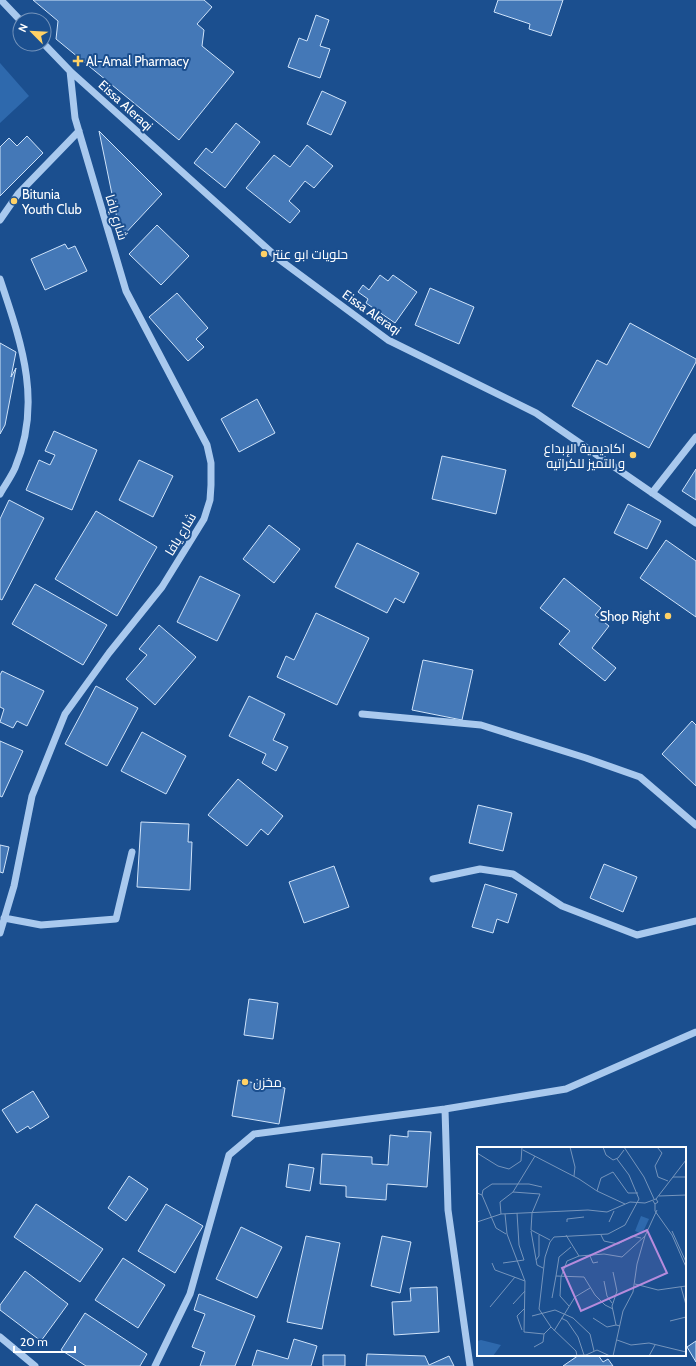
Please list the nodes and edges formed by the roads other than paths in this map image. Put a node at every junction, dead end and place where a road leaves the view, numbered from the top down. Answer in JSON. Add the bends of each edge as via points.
{"nodes":[{"id":1,"x":1,"y":0,"type":"edge"},
{"id":2,"x":12,"y":12,"type":"edge"},
{"id":3,"x":52,"y":52,"type":"edge"},
{"id":4,"x":70,"y":71,"type":"junction"},
{"id":5,"x":79,"y":131,"type":"junction"},
{"id":6,"x":0,"y":220,"type":"edge"},
{"id":7,"x":0,"y":279,"type":"edge"},
{"id":8,"x":696,"y":437,"type":"edge"},
{"id":9,"x":652,"y":493,"type":"junction"},
{"id":10,"x":0,"y":494,"type":"edge"},
{"id":11,"x":696,"y":523,"type":"edge"},
{"id":12,"x":362,"y":714,"type":"dead end"},
{"id":13,"x":696,"y":825,"type":"edge"},
{"id":14,"x":132,"y":852,"type":"dead end"},
{"id":15,"x":433,"y":879,"type":"dead end"},
{"id":16,"x":4,"y":918,"type":"junction"},
{"id":17,"x":696,"y":921,"type":"edge"},
{"id":18,"x":0,"y":933,"type":"edge"},
{"id":19,"x":696,"y":1032,"type":"edge"},
{"id":20,"x":445,"y":1109,"type":"junction"},
{"id":21,"x":0,"y":1337,"type":"edge"},
{"id":22,"x":35,"y":1366,"type":"edge"},
{"id":23,"x":155,"y":1366,"type":"edge"},
{"id":24,"x":470,"y":1366,"type":"edge"}],
"edges":[{"from":1,"to":2,"type":"street"},
{"from":3,"to":4,"type":"street"},
{"from":4,"to":5,"type":"street","name":"شارع يافا","via":[[75,118]]},
{"from":4,"to":9,"type":"street","name":"Eissa Aleraqi","via":[[280,260],[388,340],[536,413]]},
{"from":5,"to":6,"type":"street","via":[[18,194]]},
{"from":5,"to":16,"type":"street","name":"شارع يافا","via":[[126,291],[207,445],[211,463],[210,500],[204,520],[162,586],[65,714],[32,796],[14,886]]},
{"from":7,"to":10,"type":"street","via":[[22,350],[28,379],[29,410],[26,435],[15,468]]},
{"from":8,"to":9,"type":"street"},
{"from":9,"to":11,"type":"street","name":"Eissa Aleraqi"},
{"from":12,"to":13,"type":"street","via":[[481,725],[586,758],[640,777]]},
{"from":14,"to":16,"type":"street","via":[[116,919],[41,925]]},
{"from":15,"to":17,"type":"street","via":[[480,869],[513,874],[562,906],[637,934]]},
{"from":16,"to":18,"type":"street","name":"شارع يافا"},
{"from":19,"to":20,"type":"street","via":[[566,1089]]},
{"from":20,"to":23,"type":"street","via":[[254,1134],[229,1156],[190,1294]]},
{"from":20,"to":24,"type":"street","via":[[448,1210]]},
{"from":21,"to":22,"type":"street"}]}
